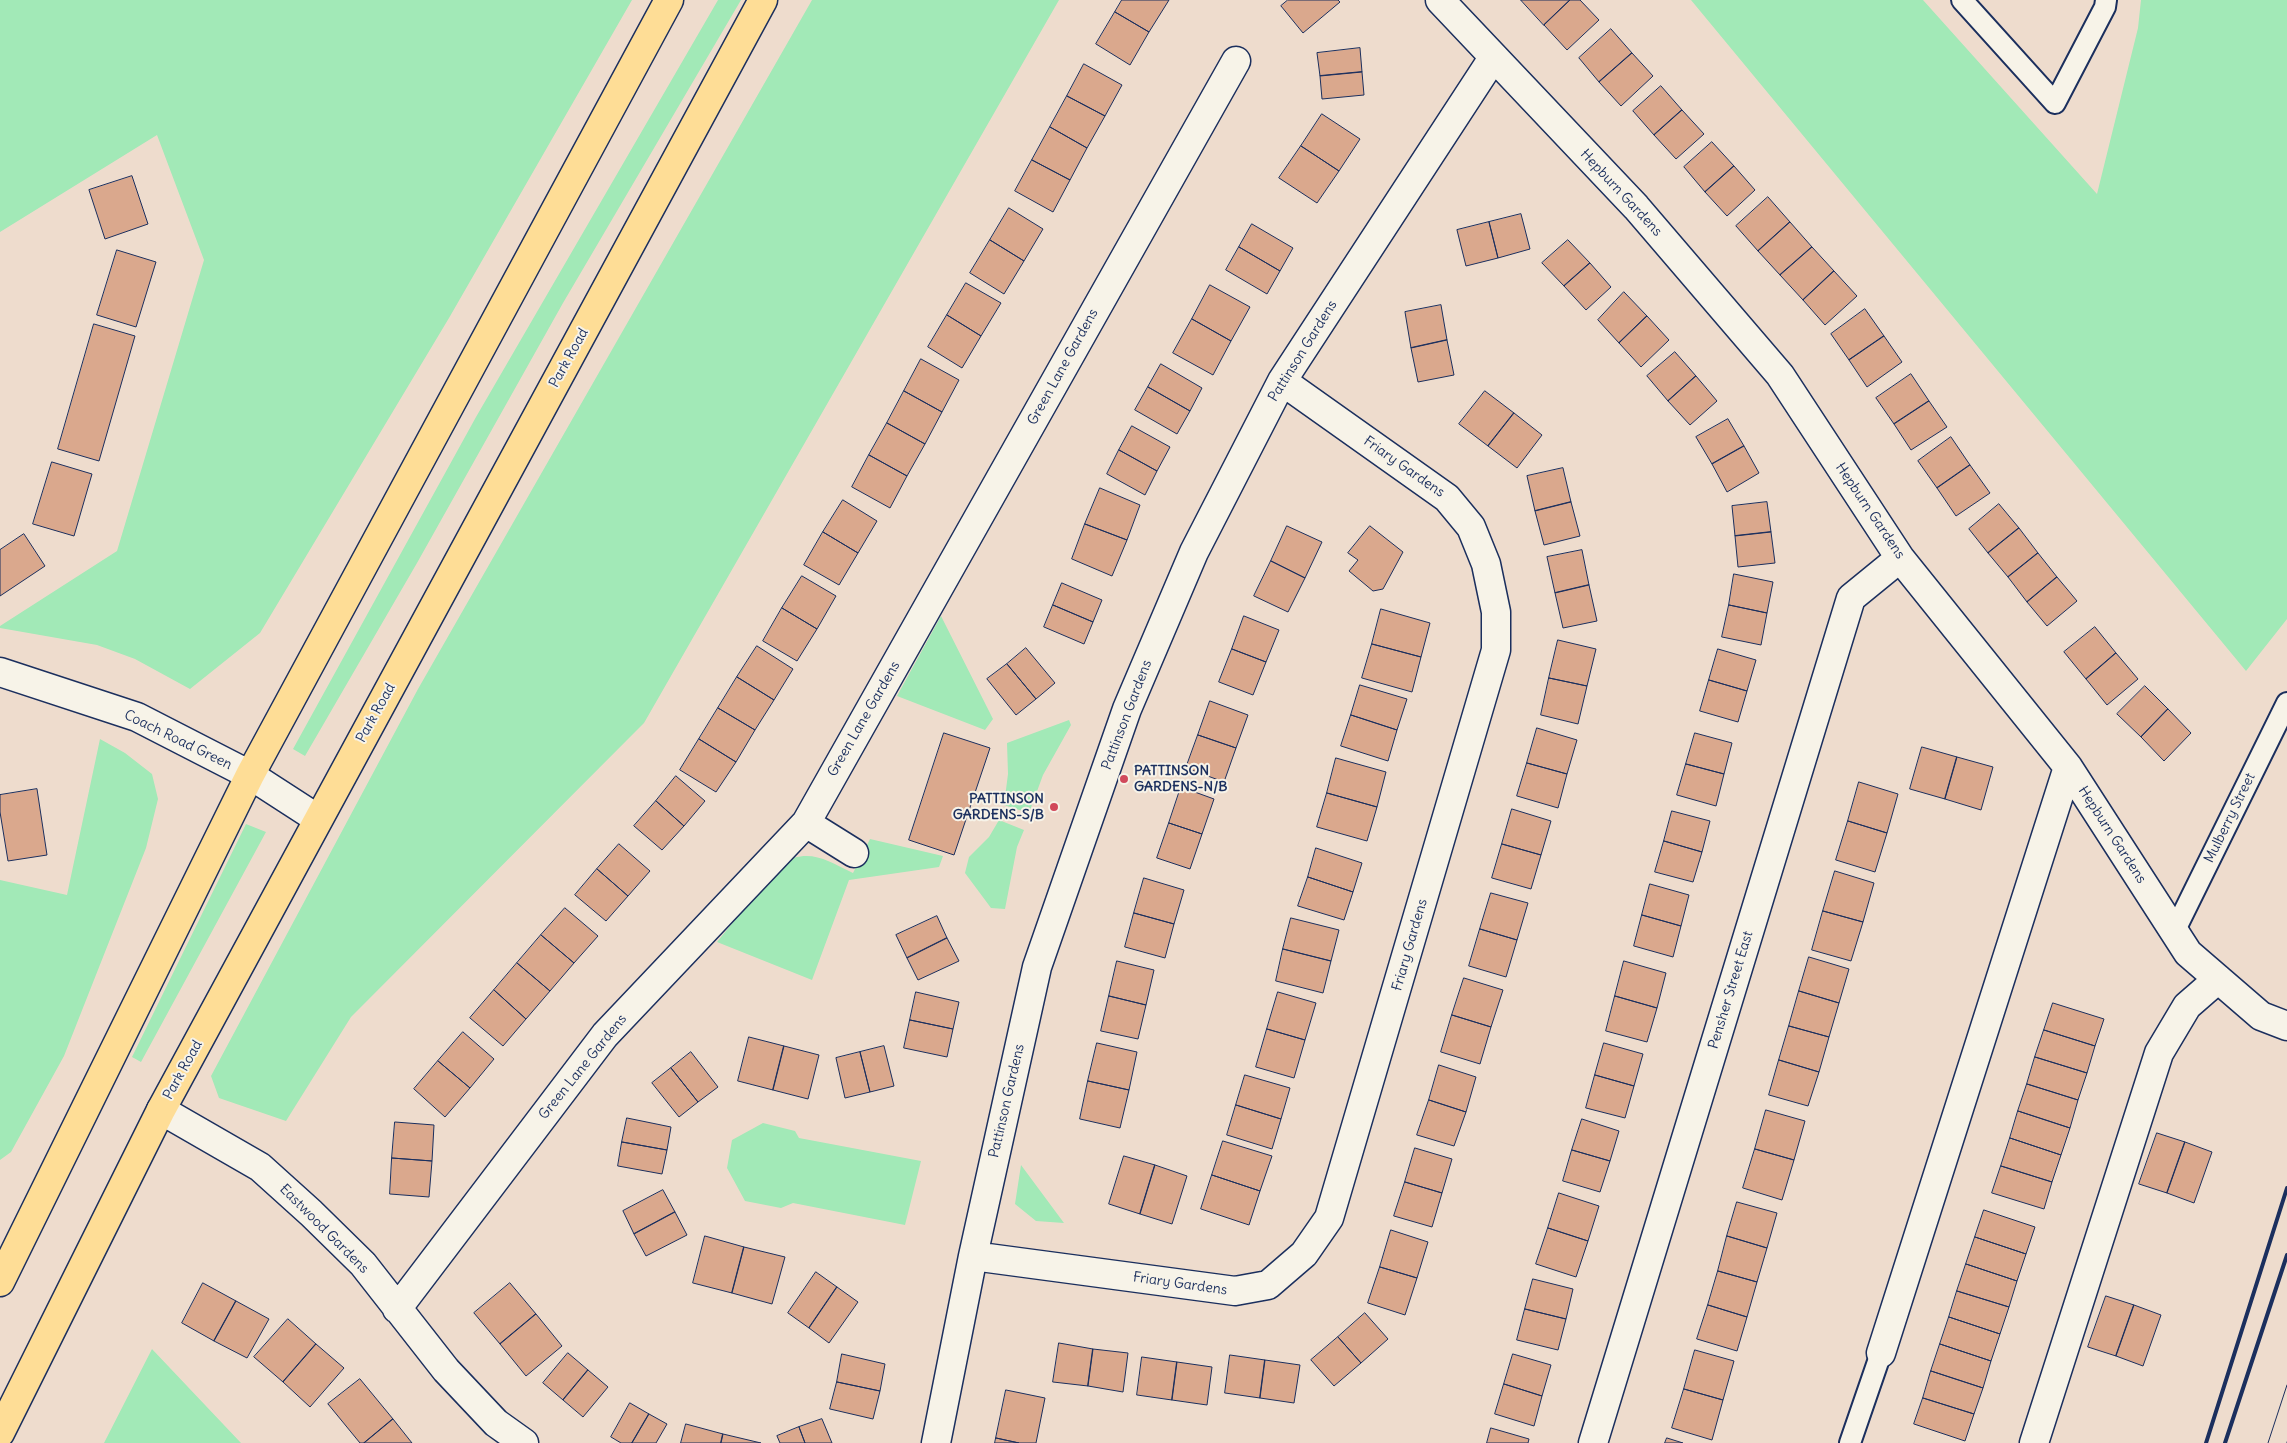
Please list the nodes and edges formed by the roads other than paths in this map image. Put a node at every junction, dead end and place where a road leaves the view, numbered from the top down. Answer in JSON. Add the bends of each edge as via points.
{"nodes":[{"id":1,"x":669,"y":0,"type":"edge"},
{"id":2,"x":763,"y":0,"type":"edge"},
{"id":3,"x":1440,"y":0,"type":"edge"},
{"id":4,"x":1962,"y":0,"type":"edge"},
{"id":5,"x":2106,"y":0,"type":"edge"},
{"id":6,"x":1492,"y":58,"type":"junction"},
{"id":7,"x":1236,"y":61,"type":"dead end"},
{"id":8,"x":1282,"y":381,"type":"junction"},
{"id":9,"x":1900,"y":558,"type":"junction"},
{"id":10,"x":0,"y":672,"type":"edge"},
{"id":11,"x":2287,"y":703,"type":"edge"},
{"id":12,"x":2068,"y":767,"type":"junction"},
{"id":13,"x":250,"y":775,"type":"junction"},
{"id":14,"x":318,"y":819,"type":"junction"},
{"id":15,"x":806,"y":823,"type":"junction"},
{"id":16,"x":854,"y":853,"type":"dead end"},
{"id":17,"x":2174,"y":932,"type":"junction"},
{"id":18,"x":2218,"y":979,"type":"junction"},
{"id":19,"x":2287,"y":1026,"type":"edge"},
{"id":20,"x":161,"y":1110,"type":"junction"},
{"id":21,"x":973,"y":1256,"type":"junction"},
{"id":22,"x":0,"y":1282,"type":"edge"},
{"id":23,"x":397,"y":1309,"type":"junction"},
{"id":24,"x":1881,"y":1353,"type":"joint"},
{"id":25,"x":0,"y":1433,"type":"edge"},
{"id":26,"x":524,"y":1443,"type":"edge"},
{"id":27,"x":936,"y":1443,"type":"edge"},
{"id":28,"x":1593,"y":1443,"type":"edge"},
{"id":29,"x":1850,"y":1443,"type":"edge"},
{"id":30,"x":2034,"y":1443,"type":"edge"}],
"edges":[{"from":1,"to":13,"type":"highway"},
{"from":2,"to":14,"type":"highway","name":"Park Road"},
{"from":3,"to":6,"type":"street","name":"Hepburn Gardens"},
{"from":4,"to":5,"type":"lane","via":[[2055,103]]},
{"from":6,"to":8,"type":"street","name":"Pattinson Gardens"},
{"from":6,"to":9,"type":"street","name":"Hepburn Gardens","via":[[1636,207],[1780,375]]},
{"from":7,"to":15,"type":"street","name":"Green Lane Gardens"},
{"from":8,"to":21,"type":"street","name":"Pattinson Gardens","via":[[1194,552],[1127,709],[1037,968]]},
{"from":8,"to":21,"type":"street","name":"Friary Gardens","via":[[1447,498],[1471,527],[1486,564],[1496,612],[1496,650],[1329,1218],[1304,1254],[1268,1284],[1235,1291]]},
{"from":9,"to":12,"type":"street","name":"Hepburn Gardens"},
{"from":9,"to":28,"type":"street","name":"Pensher Street East","via":[[1851,598]]},
{"from":10,"to":13,"type":"street","name":"Coach Road Green","via":[[137,717]]},
{"from":11,"to":17,"type":"lane","name":"Mulberry Street"},
{"from":12,"to":17,"type":"street","name":"Hepburn Gardens"},
{"from":12,"to":24,"type":"street"},
{"from":13,"to":14,"type":"street","name":"Coach Road Green"},
{"from":13,"to":22,"type":"highway"},
{"from":14,"to":20,"type":"highway","name":"Park Road"},
{"from":15,"to":16,"type":"street"},
{"from":15,"to":23,"type":"street","name":"Green Lane Gardens","via":[[605,1035]]},
{"from":17,"to":18,"type":"street","name":"Hepburn Gardens","via":[[2188,953]]},
{"from":18,"to":19,"type":"street","name":"Hepburn Gardens","via":[[2261,1016]]},
{"from":18,"to":30,"type":"street","via":[[2187,1006],[2160,1053]]},
{"from":20,"to":23,"type":"street","name":"Eastwood Gardens","via":[[260,1167],[363,1264]]},
{"from":20,"to":25,"type":"highway","name":"Park Road"},
{"from":21,"to":27,"type":"street","name":"Pattinson Gardens"},
{"from":23,"to":26,"type":"street","name":"Eastwood Gardens","via":[[446,1370],[496,1423]]},
{"from":24,"to":29,"type":"lane"}]}
